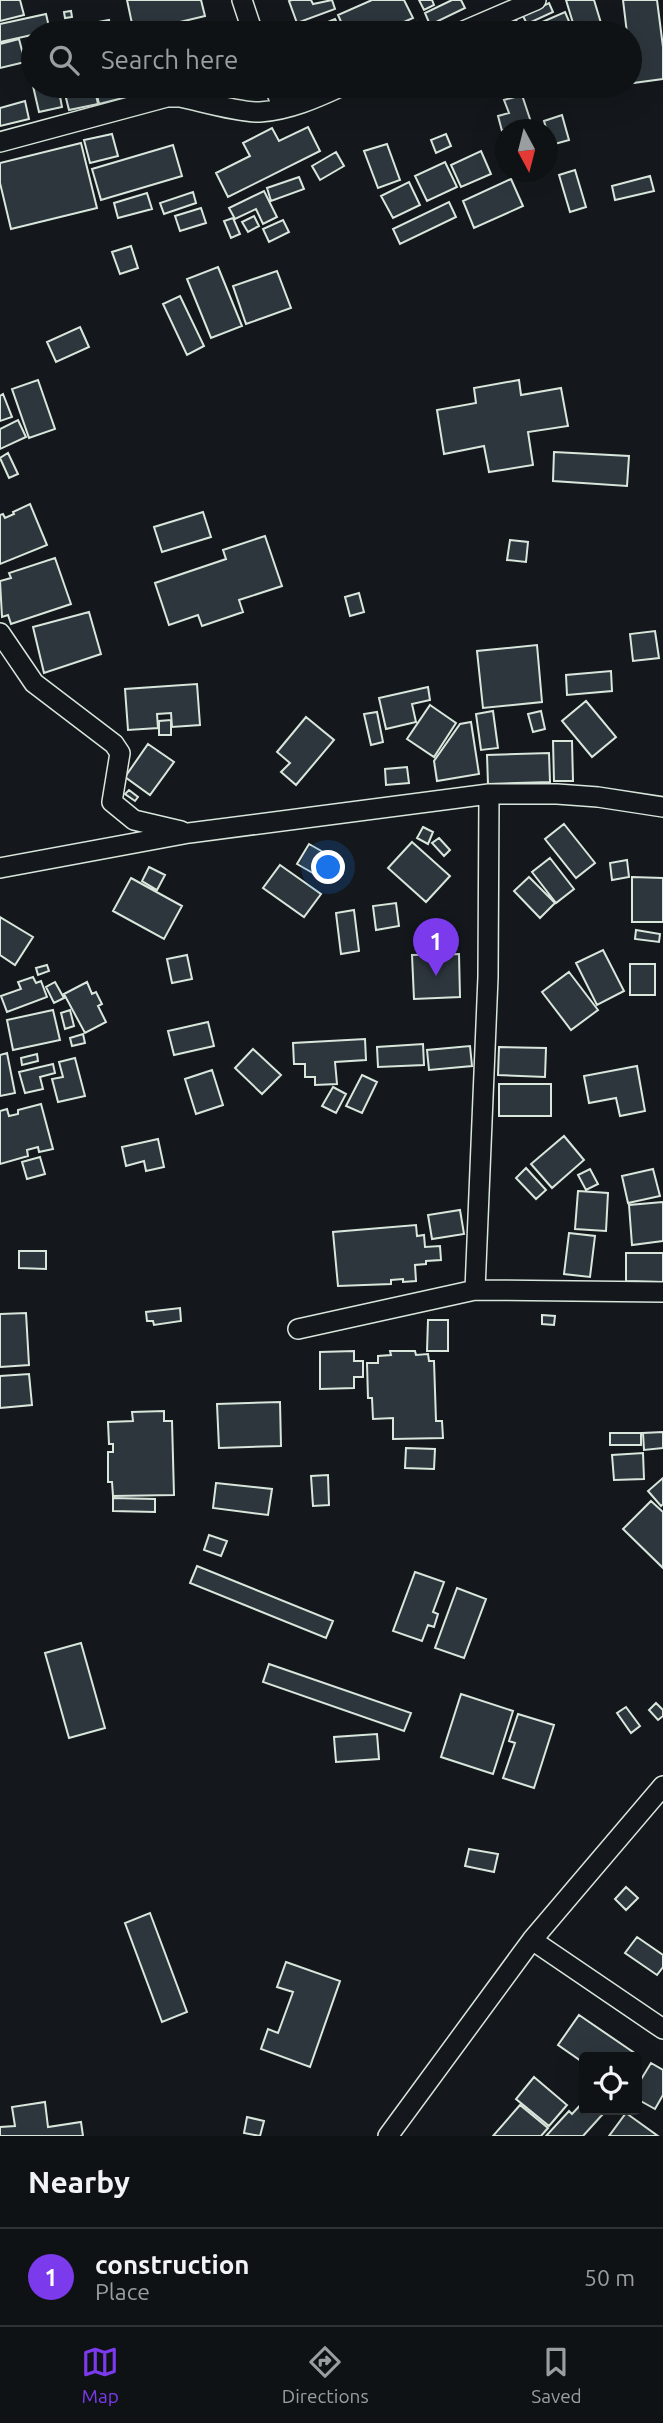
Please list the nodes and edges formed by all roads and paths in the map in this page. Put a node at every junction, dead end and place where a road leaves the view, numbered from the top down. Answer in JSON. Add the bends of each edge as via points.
{"nodes":[{"id":1,"x":242,"y":0,"type":"edge"},
{"id":2,"x":536,"y":0,"type":"edge"},
{"id":3,"x":249,"y":21,"type":"edge"},
{"id":4,"x":487,"y":21,"type":"edge"},
{"id":5,"x":163,"y":98,"type":"edge"},
{"id":6,"x":185,"y":98,"type":"edge"},
{"id":7,"x":279,"y":98,"type":"edge"},
{"id":8,"x":315,"y":98,"type":"edge"},
{"id":9,"x":283,"y":108,"type":"junction"},
{"id":10,"x":0,"y":142,"type":"edge"},
{"id":11,"x":0,"y":633,"type":"edge"},
{"id":12,"x":489,"y":794,"type":"junction"},
{"id":13,"x":663,"y":807,"type":"edge"},
{"id":14,"x":188,"y":833,"type":"junction"},
{"id":15,"x":0,"y":869,"type":"edge"},
{"id":16,"x":475,"y":1290,"type":"junction"},
{"id":17,"x":663,"y":1292,"type":"edge"},
{"id":18,"x":298,"y":1329,"type":"dead end"},
{"id":19,"x":663,"y":1786,"type":"edge"},
{"id":20,"x":532,"y":1940,"type":"junction"},
{"id":21,"x":663,"y":2029,"type":"edge"},
{"id":22,"x":388,"y":2136,"type":"edge"}],
"edges":[{"from":1,"to":3,"type":"street"},
{"from":2,"to":4,"type":"street"},
{"from":5,"to":10,"type":"street"},
{"from":6,"to":9,"type":"street","via":[[257,112]]},
{"from":7,"to":9,"type":"street"},
{"from":8,"to":9,"type":"street"},
{"from":11,"to":14,"type":"street","via":[[34,683],[120,753],[112,802],[134,820]]},
{"from":12,"to":13,"type":"street","via":[[571,795]]},
{"from":12,"to":14,"type":"street"},
{"from":12,"to":16,"type":"street","via":[[488,977]]},
{"from":14,"to":15,"type":"street"},
{"from":16,"to":17,"type":"street"},
{"from":16,"to":18,"type":"street"},
{"from":19,"to":20,"type":"street"},
{"from":20,"to":21,"type":"street"},
{"from":20,"to":22,"type":"street"}]}
